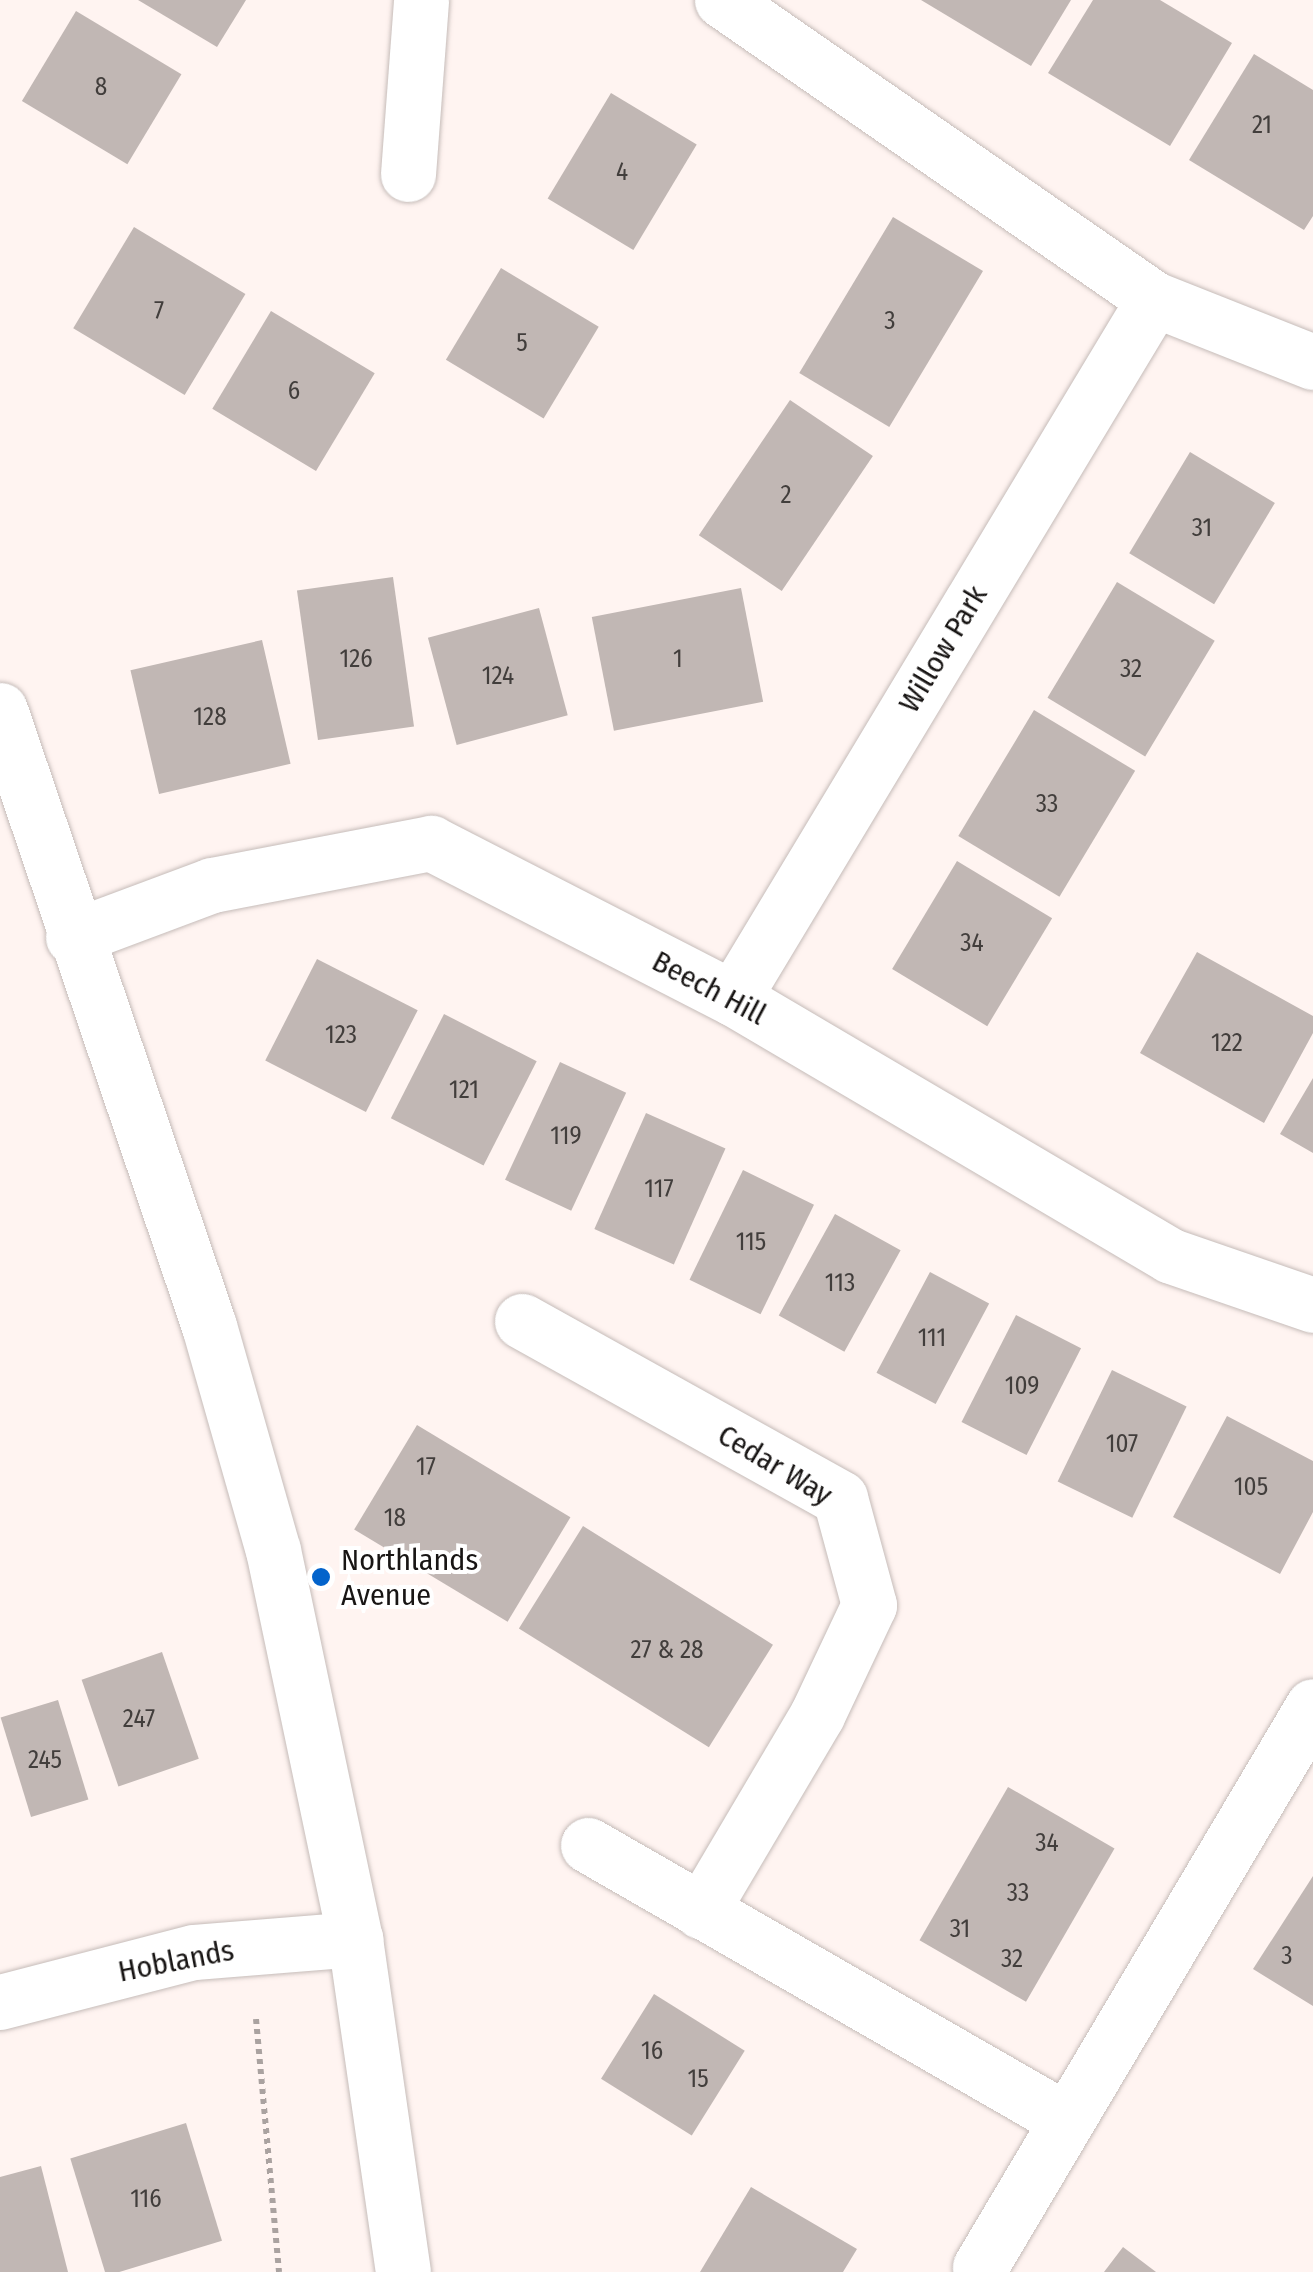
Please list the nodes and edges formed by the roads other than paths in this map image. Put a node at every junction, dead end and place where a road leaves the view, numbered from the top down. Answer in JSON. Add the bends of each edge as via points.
{"nodes":[{"id":1,"x":421,"y":0,"type":"edge"},
{"id":2,"x":722,"y":0,"type":"edge"},
{"id":3,"x":408,"y":174,"type":"dead end"},
{"id":4,"x":1154,"y":300,"type":"junction"},
{"id":5,"x":1313,"y":362,"type":"edge"},
{"id":6,"x":0,"y":710,"type":"edge"},
{"id":7,"x":73,"y":937,"type":"junction"},
{"id":8,"x":732,"y":998,"type":"junction"},
{"id":9,"x":1313,"y":1305,"type":"edge"},
{"id":10,"x":522,"y":1322,"type":"dead end"},
{"id":11,"x":1309,"y":1722,"type":"edge"},
{"id":12,"x":588,"y":1844,"type":"dead end"},
{"id":13,"x":702,"y":1911,"type":"junction"},
{"id":14,"x":355,"y":1939,"type":"junction"},
{"id":15,"x":0,"y":2002,"type":"edge"},
{"id":16,"x":1063,"y":2118,"type":"junction"},
{"id":17,"x":980,"y":2267,"type":"dead end"},
{"id":18,"x":403,"y":2272,"type":"edge"}],
"edges":[{"from":1,"to":3,"type":"street"},
{"from":2,"to":4,"type":"street"},
{"from":4,"to":5,"type":"street"},
{"from":4,"to":8,"type":"street","name":"Willow Park"},
{"from":6,"to":7,"type":"street"},
{"from":7,"to":8,"type":"street","name":"Beech Hill","via":[[212,885],[431,843]]},
{"from":7,"to":14,"type":"street","via":[[209,1326],[273,1550]]},
{"from":8,"to":9,"type":"street","name":"Beech Hill","via":[[1170,1256]]},
{"from":10,"to":13,"type":"street","name":"Cedar Way","via":[[840,1498],[869,1605],[817,1715]]},
{"from":11,"to":16,"type":"street"},
{"from":12,"to":13,"type":"street"},
{"from":13,"to":16,"type":"street"},
{"from":14,"to":15,"type":"street","name":"Hoblands","via":[[194,1952]]},
{"from":14,"to":18,"type":"street"},
{"from":16,"to":17,"type":"street"}]}
